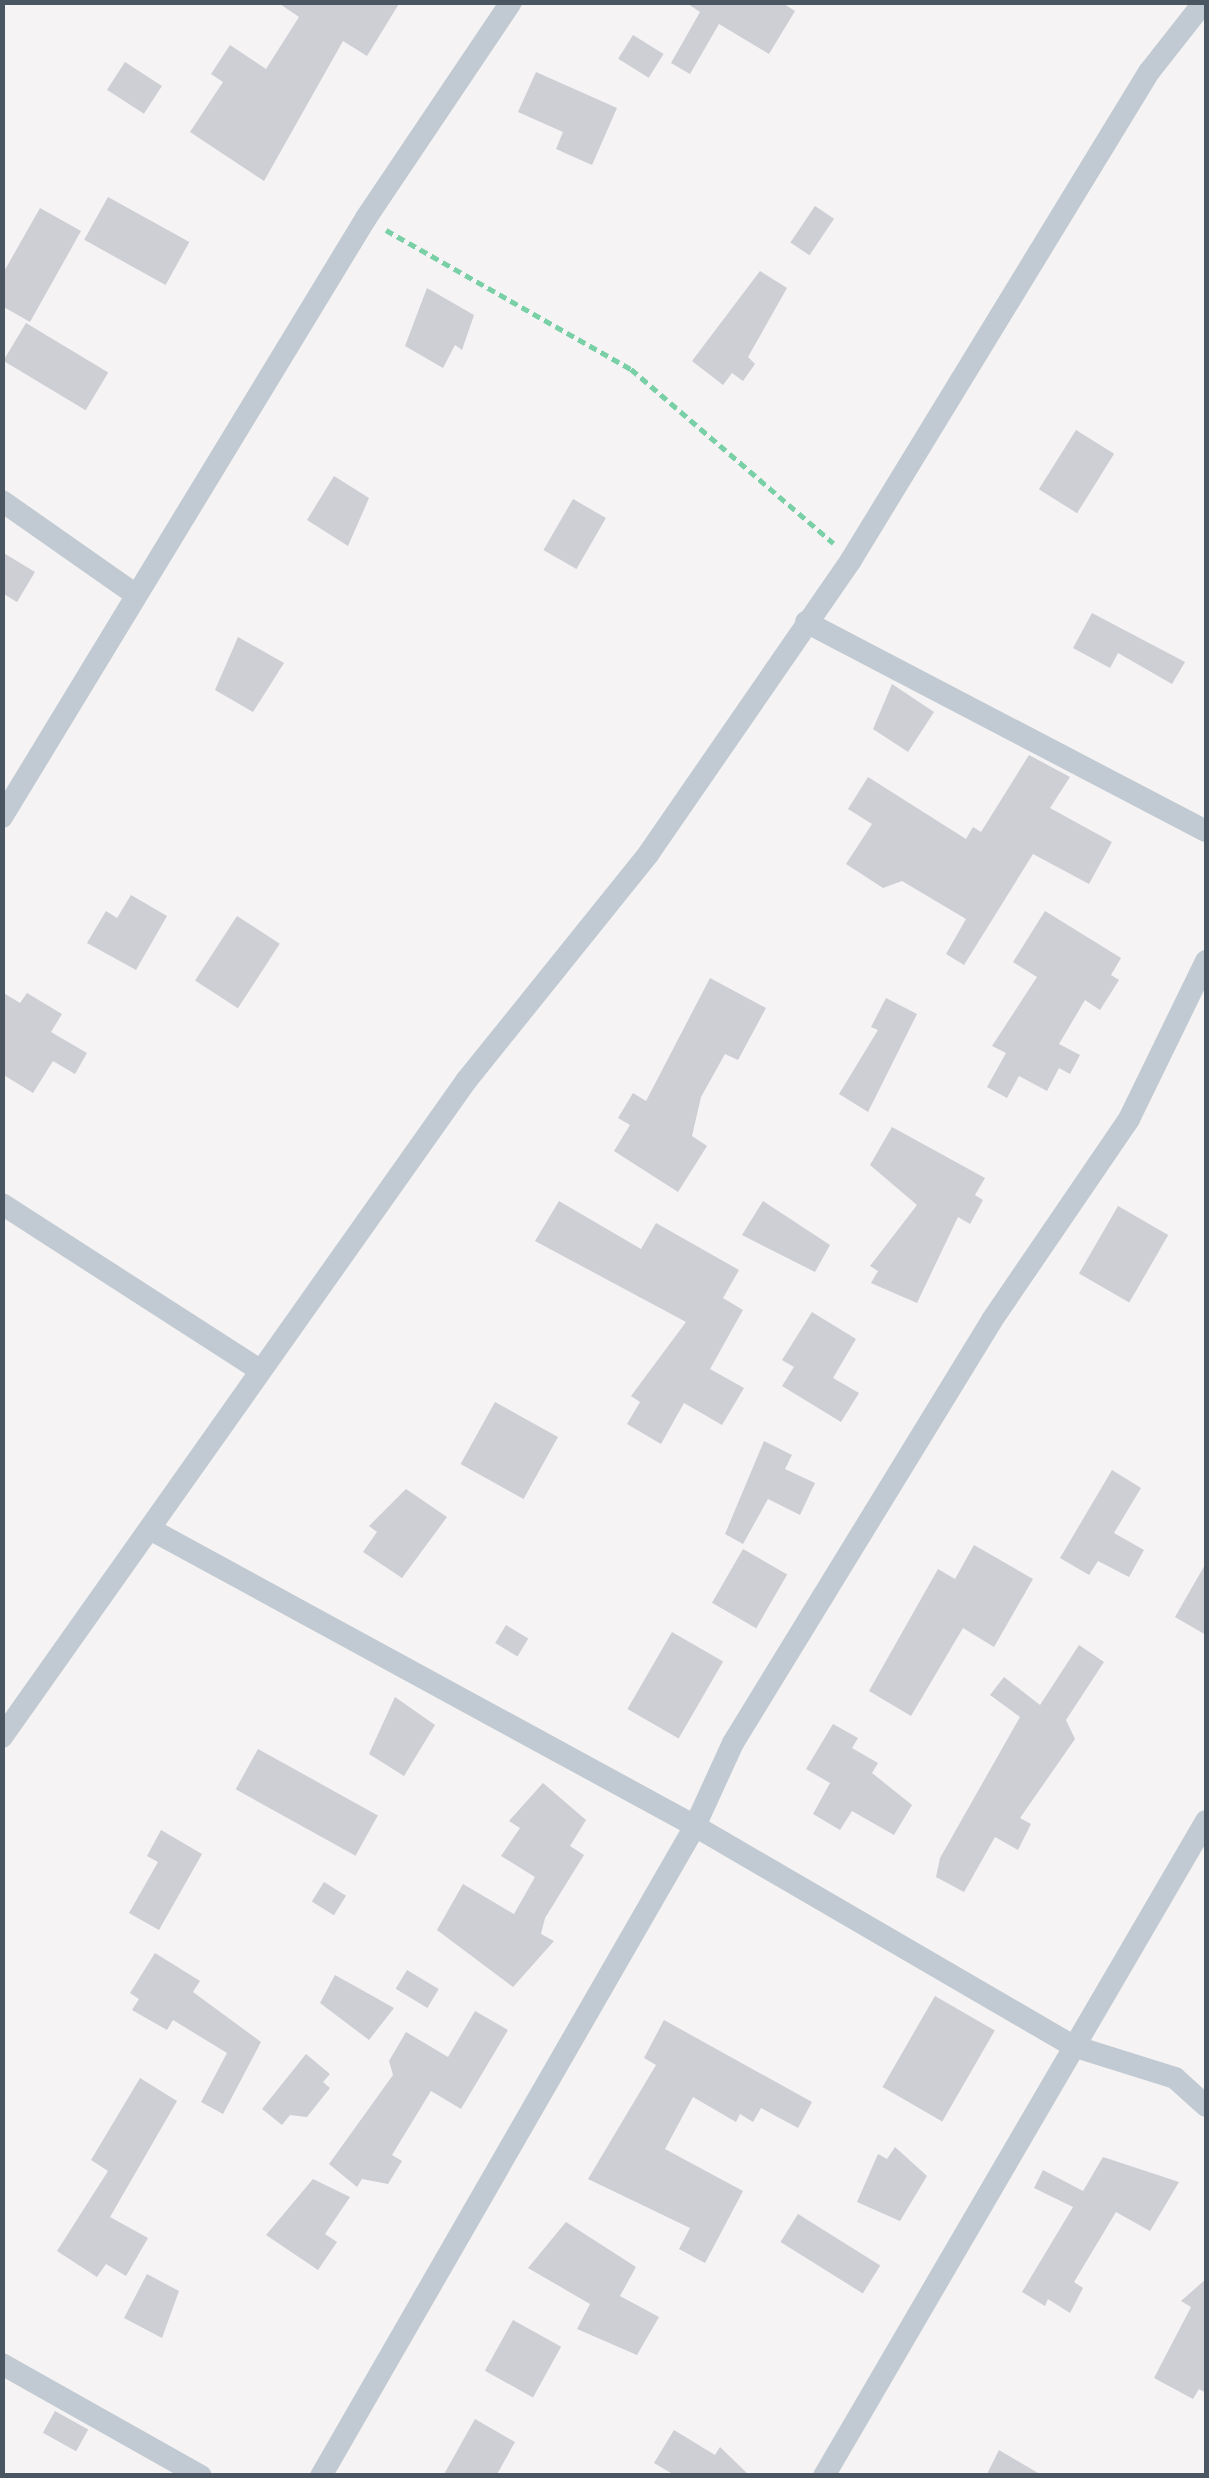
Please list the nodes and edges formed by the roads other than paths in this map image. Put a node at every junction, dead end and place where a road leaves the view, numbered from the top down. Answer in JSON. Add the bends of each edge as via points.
{"nodes":[{"id":1,"x":512,"y":2,"type":"edge"},
{"id":2,"x":1204,"y":2,"type":"edge"},
{"id":3,"x":2,"y":500,"type":"edge"},
{"id":4,"x":135,"y":594,"type":"junction"},
{"id":5,"x":806,"y":622,"type":"junction"},
{"id":6,"x":2,"y":817,"type":"edge"},
{"id":7,"x":1206,"y":831,"type":"edge"},
{"id":8,"x":1206,"y":962,"type":"edge"},
{"id":9,"x":2,"y":1204,"type":"edge"},
{"id":10,"x":260,"y":1370,"type":"junction"},
{"id":11,"x":150,"y":1529,"type":"junction"},
{"id":12,"x":2,"y":1737,"type":"edge"},
{"id":13,"x":1206,"y":1821,"type":"edge"},
{"id":14,"x":695,"y":1826,"type":"junction"},
{"id":15,"x":1073,"y":2046,"type":"junction"},
{"id":16,"x":1206,"y":2106,"type":"edge"},
{"id":17,"x":2,"y":2364,"type":"edge"},
{"id":18,"x":201,"y":2476,"type":"edge"},
{"id":19,"x":321,"y":2476,"type":"edge"},
{"id":20,"x":824,"y":2476,"type":"edge"}],
"edges":[{"from":1,"to":4,"type":"street","via":[[366,218]]},
{"from":2,"to":5,"type":"street","via":[[1139,88]]},
{"from":3,"to":4,"type":"street"},
{"from":4,"to":6,"type":"street"},
{"from":5,"to":7,"type":"street"},
{"from":5,"to":10,"type":"street","via":[[649,853],[466,1082]]},
{"from":8,"to":14,"type":"street","via":[[1129,1119],[992,1320],[780,1662]]},
{"from":9,"to":10,"type":"street"},
{"from":10,"to":11,"type":"street"},
{"from":11,"to":12,"type":"street"},
{"from":11,"to":14,"type":"street"},
{"from":13,"to":15,"type":"street"},
{"from":14,"to":15,"type":"street"},
{"from":14,"to":19,"type":"street"},
{"from":15,"to":16,"type":"street","via":[[1175,2078]]},
{"from":15,"to":20,"type":"street"},
{"from":17,"to":18,"type":"street"}]}
